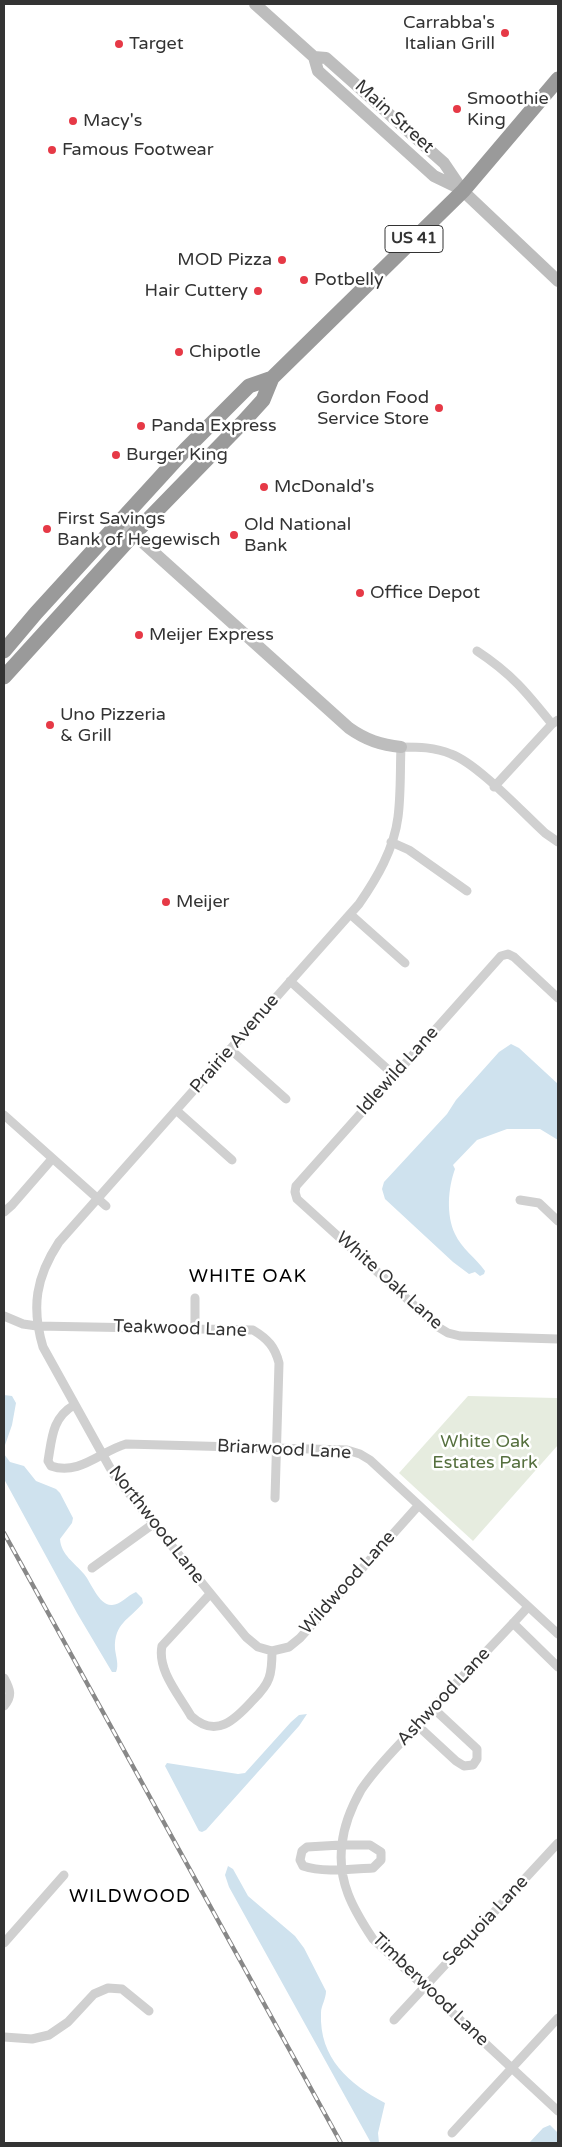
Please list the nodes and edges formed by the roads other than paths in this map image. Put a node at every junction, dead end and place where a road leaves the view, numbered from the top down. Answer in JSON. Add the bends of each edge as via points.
{"nodes":[{"id":1,"x":256,"y":4,"type":"edge"},
{"id":2,"x":558,"y":79,"type":"edge"},
{"id":3,"x":463,"y":190,"type":"junction"},
{"id":4,"x":558,"y":281,"type":"edge"},
{"id":5,"x":272,"y":378,"type":"junction"},
{"id":6,"x":120,"y":521,"type":"junction"},
{"id":7,"x":134,"y":534,"type":"junction"},
{"id":8,"x":4,"y":651,"type":"edge"},
{"id":9,"x":477,"y":651,"type":"dead end"},
{"id":10,"x":4,"y":677,"type":"edge"},
{"id":11,"x":555,"y":722,"type":"edge"},
{"id":12,"x":401,"y":747,"type":"junction"},
{"id":13,"x":494,"y":786,"type":"junction"},
{"id":14,"x":391,"y":842,"type":"junction"},
{"id":15,"x":558,"y":842,"type":"edge"},
{"id":16,"x":467,"y":891,"type":"dead end"},
{"id":17,"x":350,"y":914,"type":"junction"},
{"id":18,"x":405,"y":963,"type":"dead end"},
{"id":19,"x":290,"y":981,"type":"junction"},
{"id":20,"x":558,"y":998,"type":"edge"},
{"id":21,"x":230,"y":1049,"type":"junction"},
{"id":22,"x":394,"y":1075,"type":"junction"},
{"id":23,"x":286,"y":1099,"type":"dead end"},
{"id":24,"x":176,"y":1110,"type":"junction"},
{"id":25,"x":4,"y":1115,"type":"edge"},
{"id":26,"x":52,"y":1159,"type":"junction"},
{"id":27,"x":232,"y":1160,"type":"dead end"},
{"id":28,"x":295,"y":1192,"type":"joint"},
{"id":29,"x":97,"y":1199,"type":"junction"},
{"id":30,"x":520,"y":1200,"type":"dead end"},
{"id":31,"x":106,"y":1206,"type":"dead end"},
{"id":32,"x":4,"y":1212,"type":"edge"},
{"id":33,"x":558,"y":1221,"type":"edge"},
{"id":34,"x":195,"y":1298,"type":"dead end"},
{"id":35,"x":4,"y":1316,"type":"edge"},
{"id":36,"x":37,"y":1326,"type":"junction"},
{"id":37,"x":196,"y":1329,"type":"junction"},
{"id":38,"x":558,"y":1339,"type":"edge"},
{"id":39,"x":74,"y":1405,"type":"junction"},
{"id":40,"x":277,"y":1448,"type":"junction"},
{"id":41,"x":102,"y":1454,"type":"junction"},
{"id":42,"x":275,"y":1498,"type":"dead end"},
{"id":43,"x":418,"y":1506,"type":"junction"},
{"id":44,"x":153,"y":1524,"type":"junction"},
{"id":45,"x":92,"y":1568,"type":"dead end"},
{"id":46,"x":210,"y":1594,"type":"junction"},
{"id":47,"x":528,"y":1606,"type":"junction"},
{"id":48,"x":513,"y":1623,"type":"junction"},
{"id":49,"x":558,"y":1634,"type":"edge"},
{"id":50,"x":272,"y":1651,"type":"junction"},
{"id":51,"x":558,"y":1667,"type":"edge"},
{"id":52,"x":4,"y":1678,"type":"edge"},
{"id":53,"x":4,"y":1706,"type":"edge"},
{"id":54,"x":433,"y":1708,"type":"junction"},
{"id":55,"x":417,"y":1725,"type":"junction"},
{"id":56,"x":362,"y":1790,"type":"joint"},
{"id":57,"x":558,"y":1843,"type":"edge"},
{"id":58,"x":341,"y":1845,"type":"junction"},
{"id":59,"x":343,"y":1869,"type":"junction"},
{"id":60,"x":64,"y":1875,"type":"dead end"},
{"id":61,"x":4,"y":1943,"type":"edge"},
{"id":62,"x":424,"y":1988,"type":"junction"},
{"id":63,"x":150,"y":2011,"type":"dead end"},
{"id":64,"x":558,"y":2018,"type":"edge"},
{"id":65,"x":394,"y":2020,"type":"dead end"},
{"id":66,"x":4,"y":2037,"type":"edge"},
{"id":67,"x":512,"y":2068,"type":"junction"},
{"id":68,"x":558,"y":2111,"type":"edge"},
{"id":69,"x":452,"y":2133,"type":"dead end"}],
"edges":[{"from":1,"to":3,"type":"street","name":"Main Street","via":[[314,58],[318,71],[434,176]]},
{"from":2,"to":3,"type":"highway","number":"US 41"},
{"from":3,"to":4,"type":"street","name":"Main Street"},
{"from":3,"to":5,"type":"highway","number":"US 41"},
{"from":5,"to":6,"type":"highway","number":"US 41","via":[[249,386]]},
{"from":5,"to":7,"type":"highway","number":"US 41","via":[[263,400]]},
{"from":6,"to":7,"type":"street"},
{"from":6,"to":8,"type":"highway","number":"US 41"},
{"from":7,"to":10,"type":"highway","number":"US 41"},
{"from":7,"to":12,"type":"street","via":[[349,728],[367,740]]},
{"from":9,"to":11,"type":"street","via":[[518,682]]},
{"from":11,"to":13,"type":"street"},
{"from":12,"to":13,"type":"street","via":[[430,748],[452,754],[472,766]]},
{"from":12,"to":14,"type":"street","name":"Prairie Avenue","via":[[398,817]]},
{"from":13,"to":15,"type":"street"},
{"from":14,"to":16,"type":"street","via":[[409,850]]},
{"from":14,"to":17,"type":"street","name":"Prairie Avenue","via":[[376,880]]},
{"from":17,"to":18,"type":"street"},
{"from":17,"to":19,"type":"street","name":"Prairie Avenue"},
{"from":19,"to":21,"type":"street","name":"Prairie Avenue"},
{"from":19,"to":22,"type":"street"},
{"from":20,"to":22,"type":"street","name":"Idlewild Lane","via":[[514,957],[508,954],[501,956]]},
{"from":21,"to":23,"type":"street"},
{"from":21,"to":24,"type":"street","name":"Prairie Avenue"},
{"from":22,"to":28,"type":"street","name":"Idlewild Lane","via":[[296,1186]]},
{"from":24,"to":27,"type":"street"},
{"from":24,"to":29,"type":"street","name":"Prairie Avenue"},
{"from":25,"to":26,"type":"street"},
{"from":26,"to":29,"type":"street"},
{"from":26,"to":32,"type":"street"},
{"from":28,"to":38,"type":"street","name":"White Oak Lane","via":[[297,1199],[448,1333]]},
{"from":29,"to":31,"type":"street"},
{"from":29,"to":36,"type":"street","name":"Prairie Avenue","via":[[48,1259],[40,1278],[36,1302]]},
{"from":30,"to":33,"type":"street","via":[[539,1203]]},
{"from":34,"to":37,"type":"street"},
{"from":35,"to":36,"type":"street","name":"Teakwood Lane"},
{"from":36,"to":37,"type":"street","name":"Teakwood Lane"},
{"from":36,"to":39,"type":"street","name":"Northwood Lane","via":[[43,1347]]},
{"from":37,"to":40,"type":"street","name":"Teakwood Lane","via":[[253,1330],[276,1350],[279,1363]]},
{"from":39,"to":41,"type":"street","name":"Northwood Lane"},
{"from":39,"to":41,"type":"street","name":"Briarwood Lane","via":[[57,1419],[48,1461],[58,1469],[84,1465]]},
{"from":40,"to":41,"type":"street","name":"Briarwood Lane","via":[[126,1444]]},
{"from":40,"to":42,"type":"street","name":"Teakwood Lane"},
{"from":40,"to":43,"type":"street","name":"Briarwood Lane","via":[[347,1450],[360,1454]]},
{"from":41,"to":44,"type":"street","name":"Northwood Lane","via":[[114,1475]]},
{"from":43,"to":47,"type":"street","name":"Briarwood Lane"},
{"from":43,"to":50,"type":"street","name":"Wildwood Lane","via":[[300,1638],[288,1647]]},
{"from":44,"to":45,"type":"street"},
{"from":44,"to":46,"type":"street","name":"Northwood Lane"},
{"from":46,"to":50,"type":"street","name":"Northwood Lane","via":[[246,1637],[258,1647]]},
{"from":46,"to":50,"type":"street","via":[[162,1646],[160,1654],[163,1667],[197,1722],[224,1726],[236,1719],[269,1679]]},
{"from":47,"to":48,"type":"street","name":"Ashwood Lane"},
{"from":47,"to":49,"type":"street","name":"Briarwood Lane"},
{"from":48,"to":51,"type":"street"},
{"from":48,"to":54,"type":"street","name":"Ashwood Lane"},
{"from":52,"to":53,"type":"street","via":[[10,1695]]},
{"from":54,"to":55,"type":"street","name":"Ashwood Lane"},
{"from":54,"to":55,"type":"street","via":[[478,1749],[473,1765],[464,1766],[456,1761]]},
{"from":55,"to":56,"type":"street","name":"Ashwood Lane"},
{"from":56,"to":58,"type":"street","name":"Timberwood Lane","via":[[350,1812]]},
{"from":57,"to":62,"type":"street","name":"Sequoia Lane"},
{"from":58,"to":59,"type":"street","name":"Timberwood Lane"},
{"from":58,"to":59,"type":"street","via":[[370,1845],[380,1852],[381,1860],[373,1868]]},
{"from":58,"to":59,"type":"street","via":[[307,1847],[302,1851],[300,1860],[310,1868]]},
{"from":59,"to":62,"type":"street","name":"Timberwood Lane","via":[[345,1887],[354,1910],[368,1932]]},
{"from":60,"to":61,"type":"street"},
{"from":62,"to":65,"type":"street","name":"Sequoia Lane"},
{"from":62,"to":67,"type":"street","name":"Timberwood Lane"},
{"from":63,"to":66,"type":"street","via":[[122,1989],[108,1988],[94,1994],[68,2022],[49,2034],[32,2039]]},
{"from":64,"to":67,"type":"street"},
{"from":67,"to":68,"type":"street","name":"Timberwood Lane"},
{"from":67,"to":69,"type":"street"}]}
